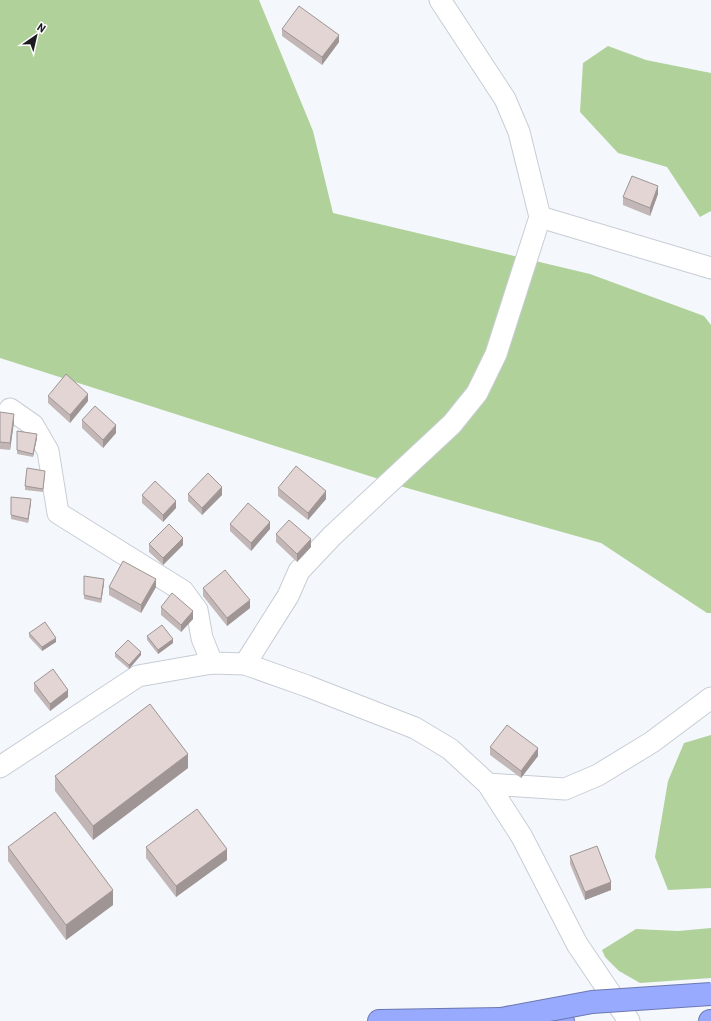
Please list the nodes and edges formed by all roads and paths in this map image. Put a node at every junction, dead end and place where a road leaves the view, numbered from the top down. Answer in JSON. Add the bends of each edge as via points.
{"nodes":[{"id":1,"x":440,"y":0,"type":"edge"},
{"id":2,"x":540,"y":217,"type":"junction"},
{"id":3,"x":711,"y":268,"type":"edge"},
{"id":4,"x":10,"y":409,"type":"dead end"},
{"id":5,"x":212,"y":664,"type":"junction"},
{"id":6,"x":245,"y":664,"type":"junction"},
{"id":7,"x":711,"y":698,"type":"edge"},
{"id":8,"x":0,"y":767,"type":"edge"},
{"id":9,"x":488,"y":784,"type":"junction"},
{"id":10,"x":711,"y":994,"type":"edge"},
{"id":11,"x":711,"y":1006,"type":"edge"},
{"id":12,"x":501,"y":1019,"type":"junction"},
{"id":13,"x":379,"y":1021,"type":"edge"},
{"id":14,"x":563,"y":1021,"type":"edge"},
{"id":15,"x":629,"y":1021,"type":"edge"}],
"edges":[{"from":1,"to":2,"type":"street","via":[[505,99],[519,132]]},
{"from":2,"to":3,"type":"street"},
{"from":2,"to":6,"type":"street","via":[[496,354],[477,393],[452,424],[332,536],[299,571],[288,596]]},
{"from":4,"to":5,"type":"street","via":[[33,425],[48,451],[58,513],[183,591],[197,610],[202,638]]},
{"from":5,"to":6,"type":"street"},
{"from":5,"to":8,"type":"street","via":[[138,676]]},
{"from":6,"to":9,"type":"street","via":[[416,728],[450,749]]},
{"from":7,"to":9,"type":"street","via":[[652,742],[598,775],[565,789]]},
{"from":9,"to":15,"type":"street","via":[[522,837],[577,944]]},
{"from":10,"to":12,"type":"highway","bridge":true,"via":[[592,1002]]},
{"from":11,"to":12,"type":"highway","bridge":true},
{"from":12,"to":13,"type":"highway"},
{"from":12,"to":14,"type":"highway","bridge":true}]}
